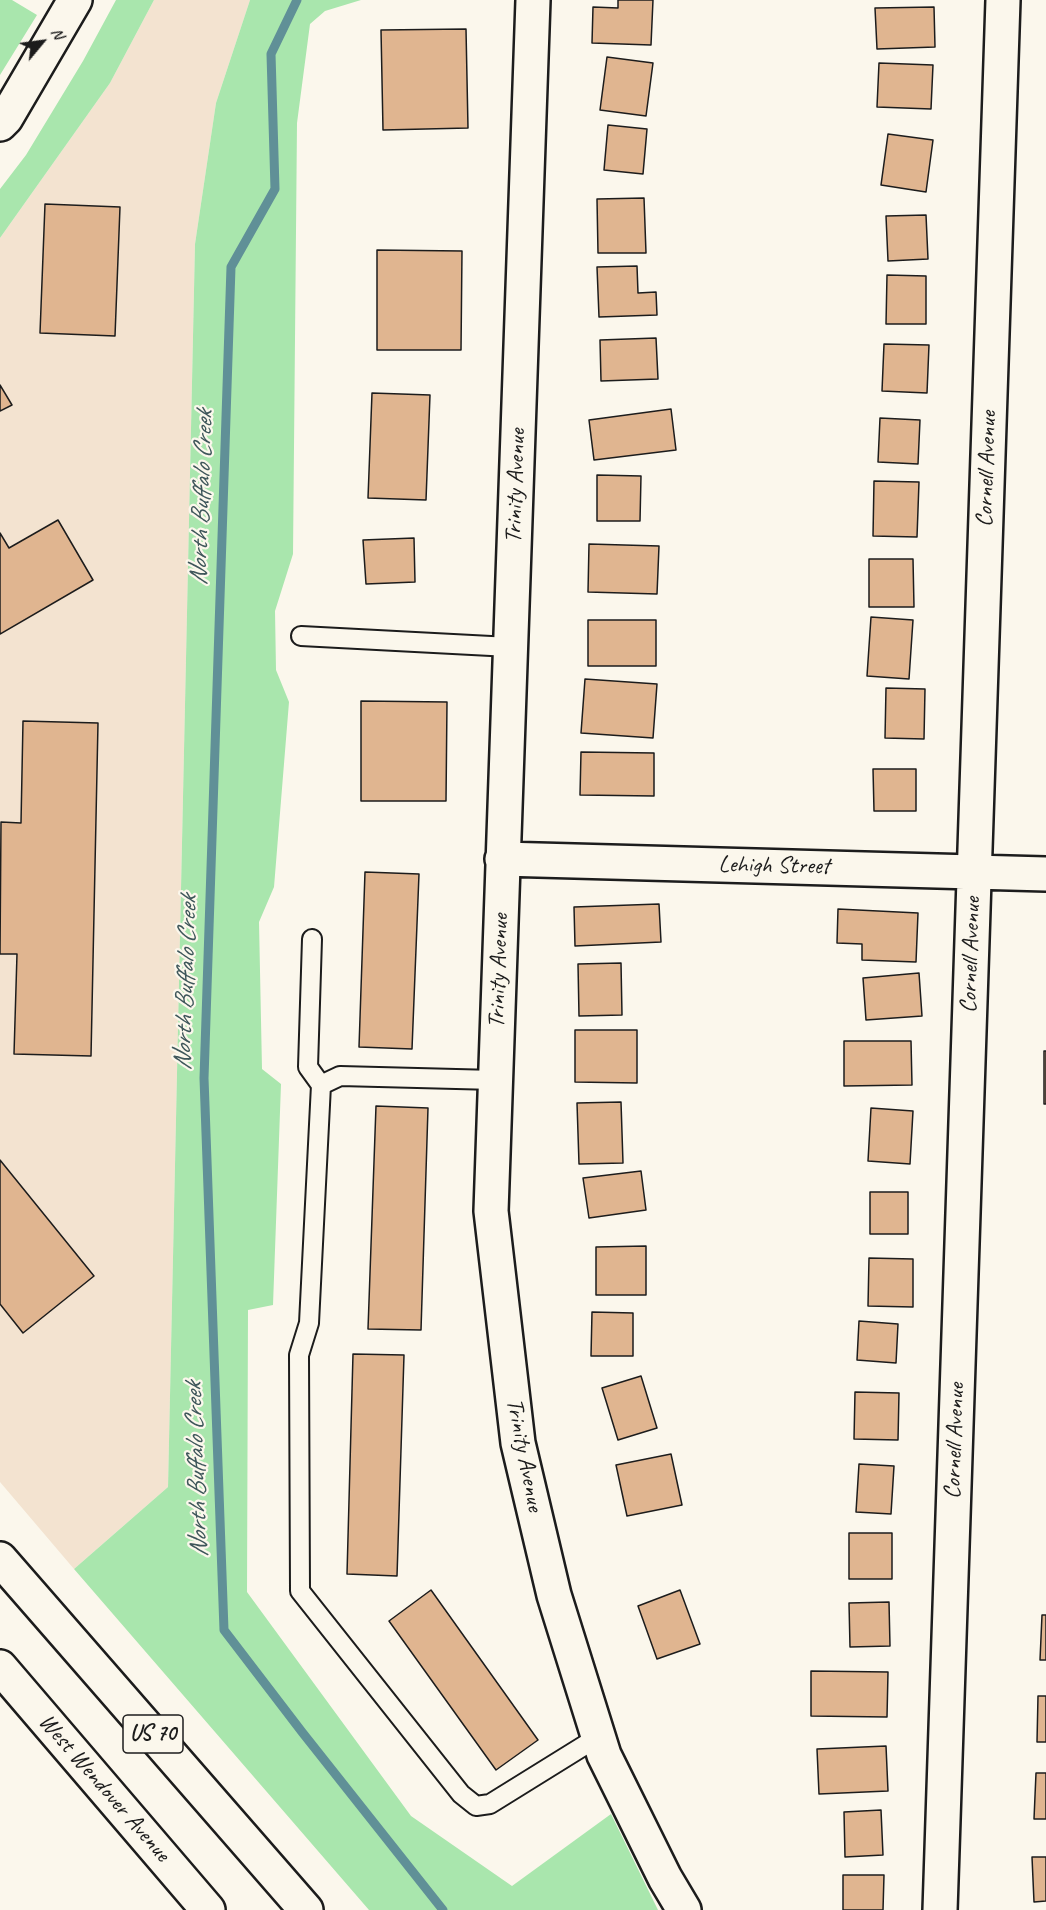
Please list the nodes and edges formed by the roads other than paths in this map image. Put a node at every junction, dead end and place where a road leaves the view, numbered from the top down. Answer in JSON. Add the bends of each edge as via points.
{"nodes":[{"id":1,"x":75,"y":0,"type":"edge"},
{"id":2,"x":533,"y":0,"type":"edge"},
{"id":3,"x":1003,"y":0,"type":"edge"},
{"id":4,"x":0,"y":124,"type":"edge"},
{"id":5,"x":301,"y":636,"type":"dead end"},
{"id":6,"x":510,"y":647,"type":"junction"},
{"id":7,"x":502,"y":860,"type":"junction"},
{"id":8,"x":974,"y":872,"type":"junction"},
{"id":9,"x":1046,"y":874,"type":"edge"},
{"id":10,"x":312,"y":939,"type":"dead end"},
{"id":11,"x":495,"y":1080,"type":"junction"},
{"id":12,"x":321,"y":1085,"type":"junction"},
{"id":13,"x":0,"y":1559,"type":"edge"},
{"id":14,"x":0,"y":1667,"type":"edge"},
{"id":15,"x":598,"y":1737,"type":"junction"},
{"id":16,"x":208,"y":1910,"type":"edge"},
{"id":17,"x":306,"y":1910,"type":"edge"},
{"id":18,"x":684,"y":1910,"type":"edge"},
{"id":19,"x":940,"y":1910,"type":"edge"}],
"edges":[{"from":1,"to":4,"type":"main road"},
{"from":2,"to":6,"type":"main road","name":"Trinity Avenue"},
{"from":3,"to":8,"type":"main road","name":"Cornell Avenue"},
{"from":5,"to":6,"type":"lane"},
{"from":6,"to":7,"type":"main road","name":"Trinity Avenue"},
{"from":7,"to":8,"type":"main road","name":"Lehigh Street"},
{"from":7,"to":11,"type":"main road","name":"Trinity Avenue"},
{"from":8,"to":9,"type":"main road","name":"Lehigh Street"},
{"from":8,"to":19,"type":"main road","name":"Cornell Avenue"},
{"from":10,"to":12,"type":"lane","via":[[308,1067]]},
{"from":11,"to":12,"type":"lane","via":[[340,1076]]},
{"from":11,"to":15,"type":"main road","name":"Trinity Avenue","via":[[491,1211],[518,1443],[554,1595]]},
{"from":12,"to":15,"type":"lane","via":[[309,1323],[299,1355],[300,1592],[460,1794],[476,1806],[490,1804]]},
{"from":13,"to":17,"type":"main road","number":"US 70"},
{"from":14,"to":16,"type":"main road","name":"West Wendover Avenue"},
{"from":15,"to":18,"type":"main road","name":"Trinity Avenue"}]}
